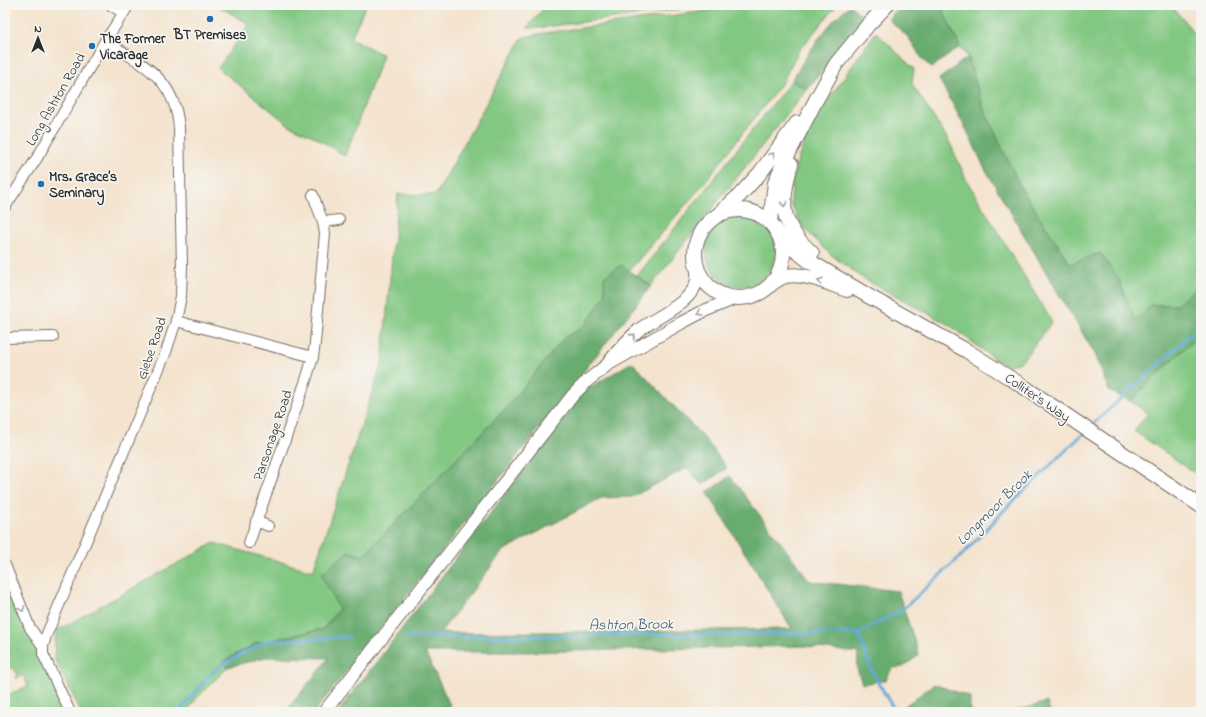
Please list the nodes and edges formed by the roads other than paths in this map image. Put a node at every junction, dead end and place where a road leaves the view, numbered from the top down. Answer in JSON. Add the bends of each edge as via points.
{"nodes":[{"id":1,"x":111,"y":5,"type":"edge"},
{"id":2,"x":887,"y":5,"type":"edge"},
{"id":3,"x":126,"y":9,"type":"edge"},
{"id":4,"x":105,"y":41,"type":"junction"},
{"id":5,"x":816,"y":100,"type":"junction"},
{"id":6,"x":313,"y":195,"type":"dead end"},
{"id":7,"x":5,"y":207,"type":"edge"},
{"id":8,"x":718,"y":215,"type":"junction"},
{"id":9,"x":339,"y":220,"type":"dead end"},
{"id":10,"x":323,"y":222,"type":"junction"},
{"id":11,"x":770,"y":222,"type":"junction"},
{"id":12,"x":778,"y":233,"type":"junction"},
{"id":13,"x":695,"y":256,"type":"junction"},
{"id":14,"x":772,"y":283,"type":"junction"},
{"id":15,"x":870,"y":297,"type":"junction"},
{"id":16,"x":736,"y":298,"type":"junction"},
{"id":17,"x":176,"y":321,"type":"junction"},
{"id":18,"x":53,"y":337,"type":"dead end"},
{"id":19,"x":5,"y":338,"type":"edge"},
{"id":20,"x":313,"y":357,"type":"junction"},
{"id":21,"x":607,"y":365,"type":"junction"},
{"id":22,"x":1201,"y":506,"type":"edge"},
{"id":23,"x":256,"y":521,"type":"junction"},
{"id":24,"x":268,"y":526,"type":"dead end"},
{"id":25,"x":249,"y":543,"type":"dead end"},
{"id":26,"x":5,"y":565,"type":"edge"},
{"id":27,"x":43,"y":646,"type":"junction"},
{"id":28,"x":70,"y":712,"type":"edge"},
{"id":29,"x":324,"y":712,"type":"edge"}],
"edges":[{"from":1,"to":3,"type":"street"},
{"from":2,"to":5,"type":"highway","via":[[836,64]]},
{"from":3,"to":4,"type":"street","name":"Long Ashton Road"},
{"from":4,"to":7,"type":"street","name":"Long Ashton Road","via":[[37,158]]},
{"from":4,"to":17,"type":"street","name":"Glebe Road","via":[[158,76],[171,95],[178,115],[182,266],[181,296]]},
{"from":8,"to":5,"type":"highway","one_way":true,"via":[[760,173]]},
{"from":5,"to":11,"type":"highway","via":[[775,183]]},
{"from":5,"to":15,"type":"highway","one_way":true,"via":[[785,184],[783,204],[787,223],[800,242]]},
{"from":6,"to":10,"type":"street","name":"Parsonage Road"},
{"from":8,"to":11,"type":"highway","via":[[731,210],[745,210],[758,214]]},
{"from":8,"to":13,"type":"highway","via":[[708,222],[701,232],[696,243]]},
{"from":9,"to":10,"type":"street"},
{"from":10,"to":20,"type":"street","name":"Parsonage Road","via":[[325,234]]},
{"from":11,"to":12,"type":"highway"},
{"from":12,"to":14,"type":"highway","via":[[783,246],[783,259]]},
{"from":12,"to":15,"type":"highway","name":"Colliter's Way","via":[[786,243],[809,261]]},
{"from":13,"to":16,"type":"highway","via":[[699,271],[708,284],[721,294]]},
{"from":21,"to":13,"type":"main road","one_way":true,"via":[[618,348],[686,298],[693,290],[697,280]]},
{"from":15,"to":14,"type":"highway","name":"Colliter's Way","one_way":true,"via":[[795,275],[785,276]]},
{"from":14,"to":16,"type":"highway","via":[[762,292]]},
{"from":15,"to":22,"type":"highway","name":"Colliter's Way","via":[[967,351],[1018,383]]},
{"from":16,"to":21,"type":"main road","one_way":true,"via":[[704,311]]},
{"from":17,"to":20,"type":"street"},
{"from":17,"to":27,"type":"street","name":"Glebe Road","via":[[156,379]]},
{"from":18,"to":19,"type":"street"},
{"from":20,"to":23,"type":"street","name":"Parsonage Road"},
{"from":21,"to":29,"type":"main road","via":[[573,395]]},
{"from":23,"to":24,"type":"street"},
{"from":23,"to":25,"type":"street","name":"Parsonage Road"},
{"from":26,"to":27,"type":"street","one_way":true,"via":[[30,628]]},
{"from":27,"to":28,"type":"street","via":[[43,654]]}]}
